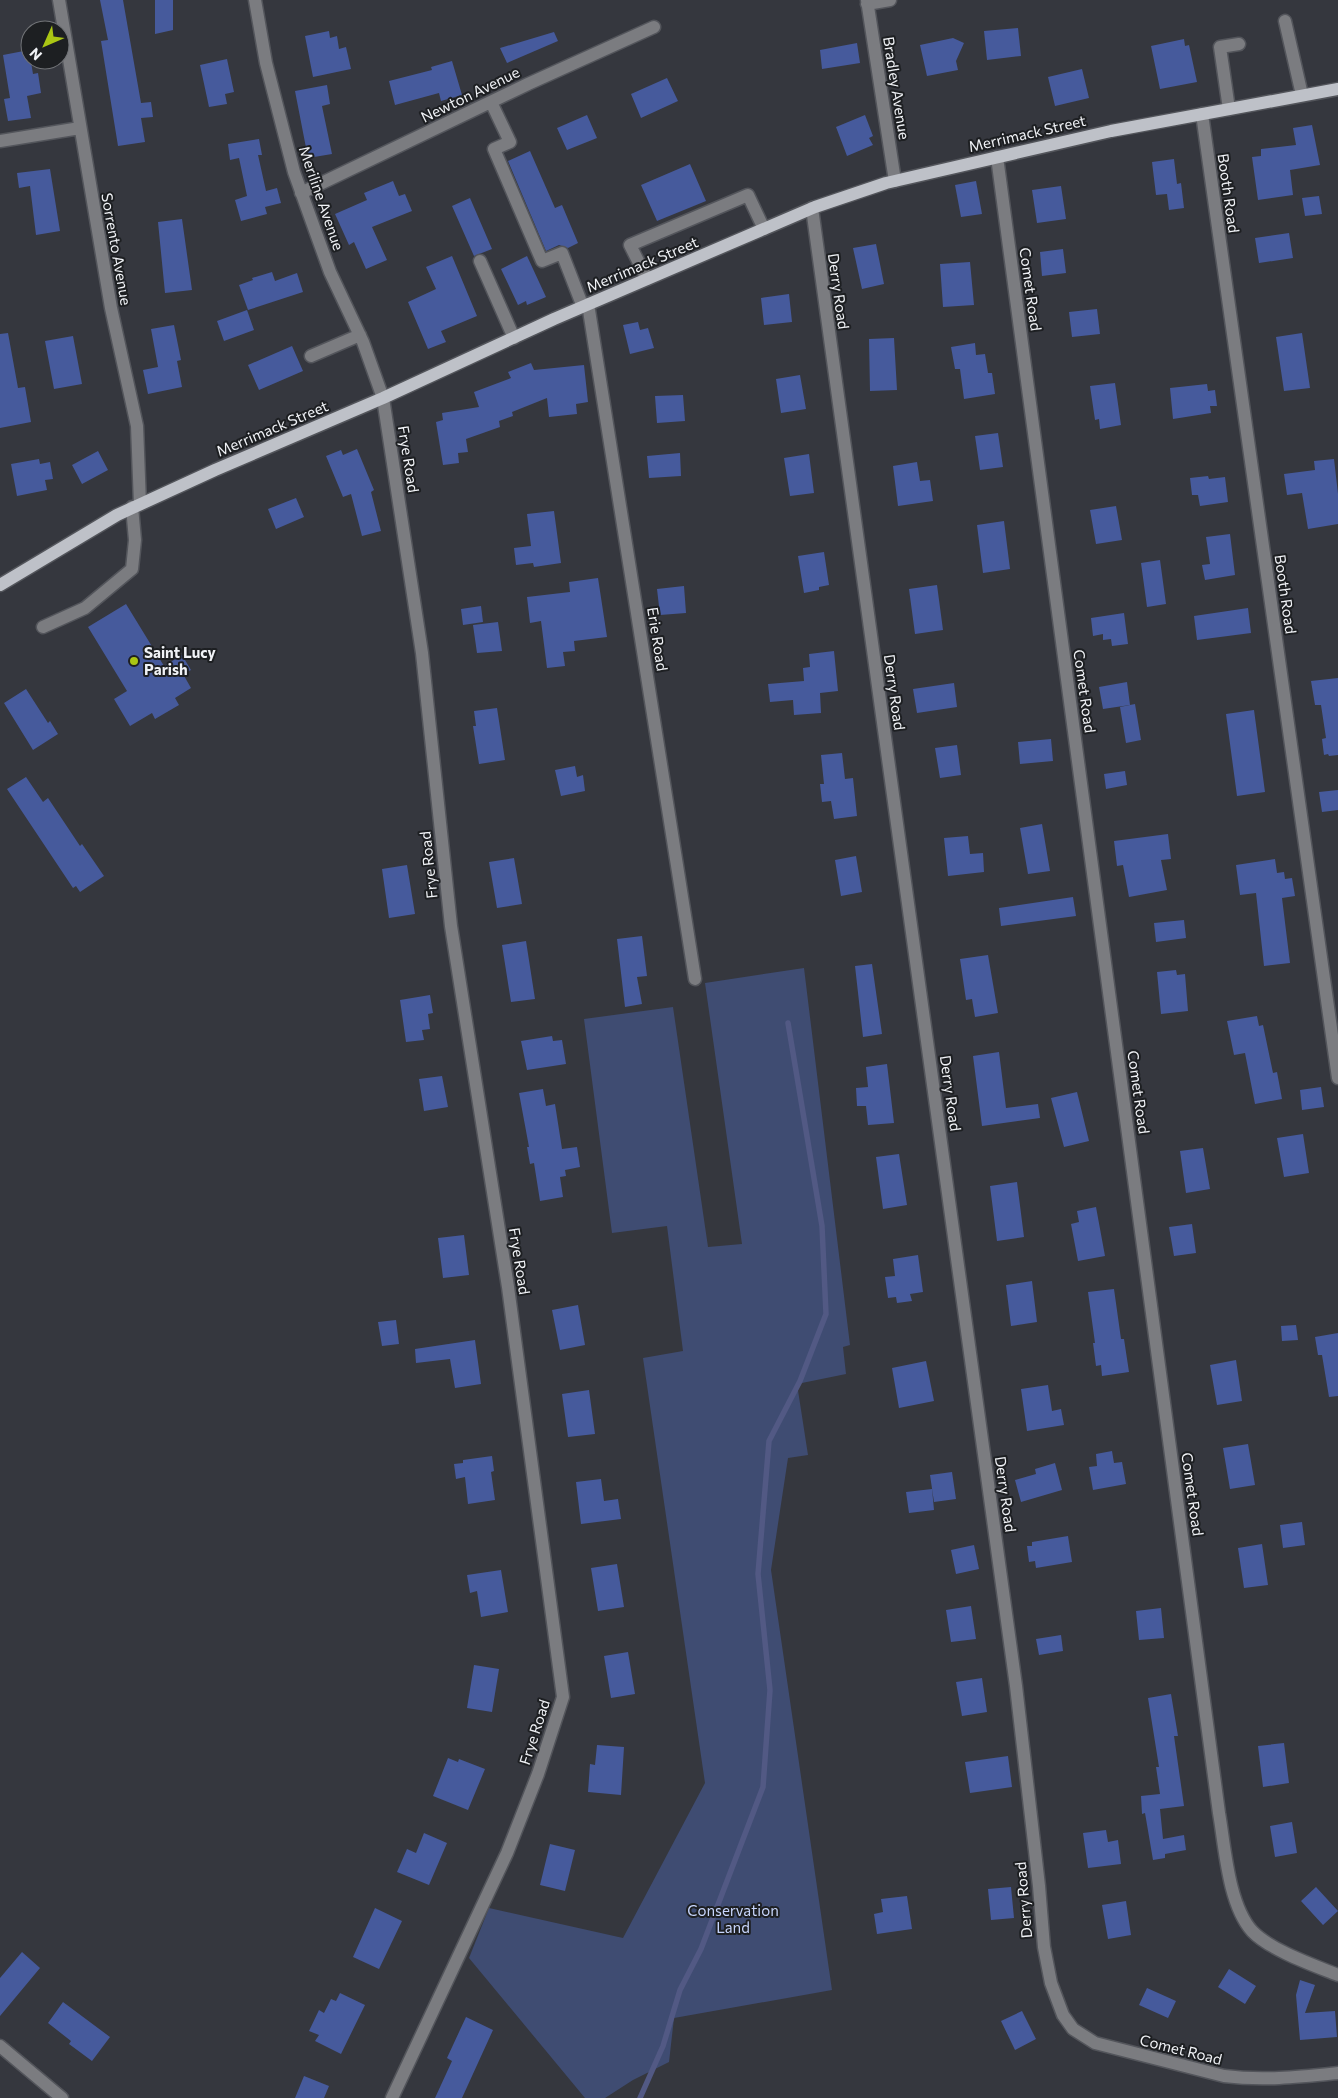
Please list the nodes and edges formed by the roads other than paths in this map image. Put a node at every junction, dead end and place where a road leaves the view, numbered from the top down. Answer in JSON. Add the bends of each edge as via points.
{"nodes":[{"id":1,"x":59,"y":0,"type":"edge"},
{"id":2,"x":255,"y":0,"type":"edge"},
{"id":3,"x":890,"y":0,"type":"edge"},
{"id":4,"x":867,"y":2,"type":"edge"},
{"id":5,"x":1285,"y":20,"type":"dead end"},
{"id":6,"x":654,"y":27,"type":"dead end"},
{"id":7,"x":1239,"y":44,"type":"dead end"},
{"id":8,"x":1338,"y":89,"type":"edge"},
{"id":9,"x":1302,"y":95,"type":"junction"},
{"id":10,"x":491,"y":102,"type":"junction"},
{"id":11,"x":1229,"y":109,"type":"junction"},
{"id":12,"x":1202,"y":114,"type":"junction"},
{"id":13,"x":80,"y":128,"type":"junction"},
{"id":14,"x":0,"y":141,"type":"edge"},
{"id":15,"x":997,"y":157,"type":"junction"},
{"id":16,"x":895,"y":180,"type":"junction"},
{"id":17,"x":301,"y":193,"type":"junction"},
{"id":18,"x":812,"y":208,"type":"junction"},
{"id":19,"x":764,"y":229,"type":"junction"},
{"id":20,"x":480,"y":260,"type":"dead end"},
{"id":21,"x":647,"y":279,"type":"junction"},
{"id":22,"x":586,"y":306,"type":"junction"},
{"id":23,"x":360,"y":334,"type":"junction"},
{"id":24,"x":514,"y":338,"type":"junction"},
{"id":25,"x":311,"y":356,"type":"dead end"},
{"id":26,"x":383,"y":398,"type":"junction"},
{"id":27,"x":136,"y":505,"type":"junction"},
{"id":28,"x":0,"y":585,"type":"edge"},
{"id":29,"x":43,"y":627,"type":"dead end"},
{"id":30,"x":695,"y":979,"type":"dead end"},
{"id":31,"x":1338,"y":1078,"type":"edge"},
{"id":32,"x":1338,"y":1975,"type":"edge"},
{"id":33,"x":1051,"y":1983,"type":"joint"},
{"id":34,"x":0,"y":2046,"type":"edge"},
{"id":35,"x":1338,"y":2073,"type":"edge"},
{"id":36,"x":62,"y":2098,"type":"edge"},
{"id":37,"x":392,"y":2098,"type":"edge"}],
"edges":[{"from":1,"to":13,"type":"street","name":"Sorrento Avenue"},
{"from":2,"to":17,"type":"street","name":"Meriline Avenue","via":[[266,63]]},
{"from":3,"to":4,"type":"street"},
{"from":4,"to":16,"type":"street","name":"Bradley Avenue"},
{"from":5,"to":9,"type":"street"},
{"from":6,"to":10,"type":"street","name":"Newton Avenue"},
{"from":7,"to":11,"type":"street","via":[[1220,47]]},
{"from":8,"to":9,"type":"main road","name":"Merrimack Street"},
{"from":9,"to":11,"type":"main road","name":"Merrimack Street"},
{"from":10,"to":17,"type":"street","name":"Newton Avenue"},
{"from":10,"to":22,"type":"street","name":"Erie Road","via":[[510,142],[494,149],[542,261],[562,253]]},
{"from":11,"to":12,"type":"main road","name":"Merrimack Street"},
{"from":12,"to":15,"type":"main road","name":"Merrimack Street"},
{"from":12,"to":31,"type":"street","name":"Booth Road"},
{"from":13,"to":14,"type":"street"},
{"from":13,"to":27,"type":"street","name":"Sorrento Avenue","via":[[111,308],[137,426]]},
{"from":15,"to":16,"type":"main road","name":"Merrimack Street"},
{"from":15,"to":32,"type":"street","name":"Comet Road","via":[[1218,1803],[1231,1879],[1238,1906],[1252,1931],[1302,1961]]},
{"from":16,"to":18,"type":"main road","name":"Merrimack Street"},
{"from":17,"to":23,"type":"street","name":"Meriline Avenue","via":[[330,272]]},
{"from":18,"to":19,"type":"main road","name":"Merrimack Street"},
{"from":18,"to":33,"type":"street","name":"Derry Road","via":[[1016,1686],[1044,1946]]},
{"from":19,"to":21,"type":"main road","name":"Merrimack Street"},
{"from":19,"to":21,"type":"street","via":[[748,195],[630,245]]},
{"from":20,"to":24,"type":"street"},
{"from":21,"to":22,"type":"main road","name":"Merrimack Street"},
{"from":22,"to":24,"type":"main road","name":"Merrimack Street"},
{"from":22,"to":30,"type":"street","name":"Erie Road"},
{"from":23,"to":25,"type":"street"},
{"from":23,"to":26,"type":"street","name":"Meriline Avenue"},
{"from":24,"to":26,"type":"main road","name":"Merrimack Street"},
{"from":26,"to":27,"type":"main road","name":"Merrimack Street"},
{"from":26,"to":37,"type":"street","name":"Frye Road","via":[[422,653],[451,926],[508,1287],[563,1696],[538,1774],[507,1853]]},
{"from":27,"to":28,"type":"main road","name":"Merrimack Street"},
{"from":27,"to":29,"type":"street","name":"Sorrento Avenue","via":[[132,569],[85,608]]},
{"from":33,"to":35,"type":"street","name":"Comet Road","via":[[1067,2022],[1080,2035],[1103,2046],[1233,2077],[1260,2080]]},
{"from":34,"to":36,"type":"street"}]}
